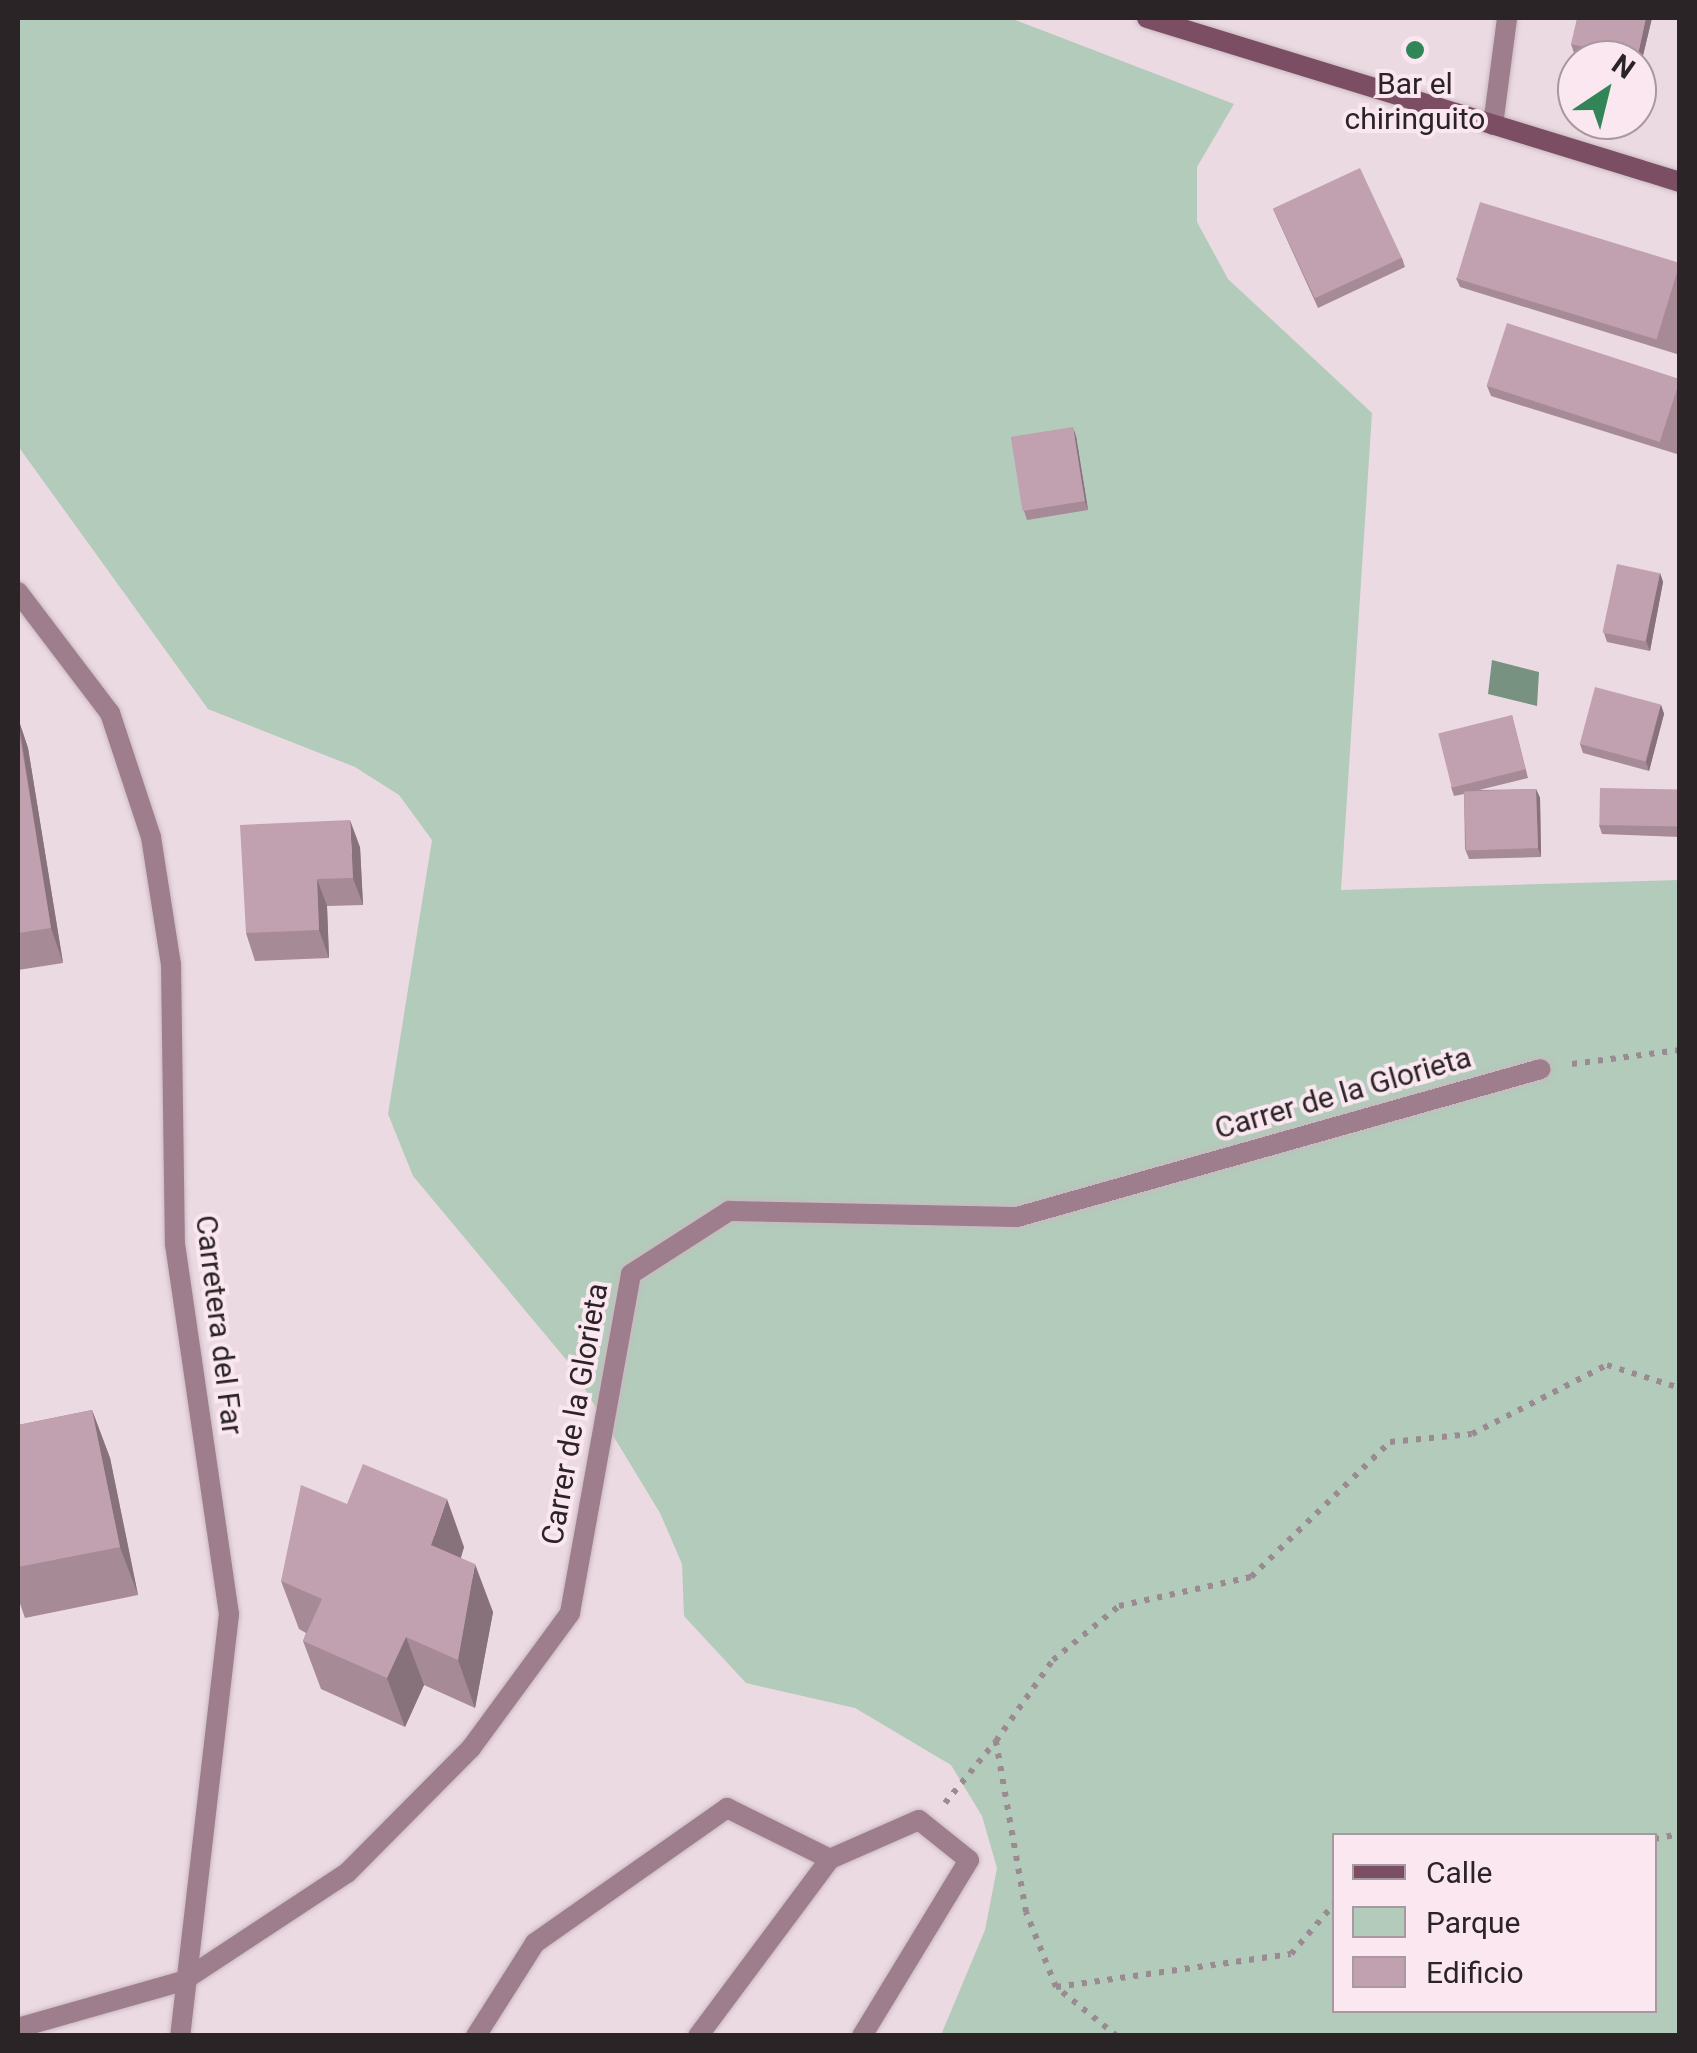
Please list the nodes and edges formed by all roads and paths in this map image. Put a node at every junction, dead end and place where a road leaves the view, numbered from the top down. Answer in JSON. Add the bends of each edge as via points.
{"nodes":[{"id":1,"x":1147,"y":18,"type":"edge"},
{"id":2,"x":1507,"y":18,"type":"edge"},
{"id":3,"x":1493,"y":124,"type":"junction"},
{"id":4,"x":1680,"y":182,"type":"edge"},
{"id":5,"x":18,"y":592,"type":"edge"},
{"id":6,"x":1680,"y":1050,"type":"edge"},
{"id":7,"x":1541,"y":1068,"type":"joint"},
{"id":8,"x":1680,"y":1388,"type":"edge"},
{"id":9,"x":996,"y":1741,"type":"junction"},
{"id":10,"x":919,"y":1820,"type":"junction"},
{"id":11,"x":830,"y":1859,"type":"junction"},
{"id":12,"x":1332,"y":1906,"type":"edge"},
{"id":13,"x":184,"y":1981,"type":"junction"},
{"id":14,"x":1056,"y":1986,"type":"junction"},
{"id":15,"x":18,"y":2028,"type":"edge"},
{"id":16,"x":180,"y":2036,"type":"edge"},
{"id":17,"x":476,"y":2036,"type":"edge"},
{"id":18,"x":698,"y":2036,"type":"edge"},
{"id":19,"x":862,"y":2036,"type":"edge"},
{"id":20,"x":1117,"y":2036,"type":"edge"}],
"edges":[{"from":1,"to":3,"type":"street"},
{"from":2,"to":3,"type":"street"},
{"from":3,"to":4,"type":"street"},
{"from":5,"to":13,"type":"street","name":"Carretera del Far","via":[[110,712],[151,838],[171,964],[174,1244],[228,1614]]},
{"from":6,"to":7,"type":"path"},
{"from":7,"to":13,"type":"street","name":"Carrer de la Glorieta","via":[[1017,1217],[729,1211],[631,1274],[570,1612],[471,1748],[347,1873]]},
{"from":8,"to":9,"type":"path","via":[[1607,1365],[1472,1434],[1390,1442],[1252,1577],[1119,1606],[1052,1660]]},
{"from":9,"to":10,"type":"path","via":[[951,1800]]},
{"from":9,"to":14,"type":"path","via":[[1026,1912]]},
{"from":10,"to":11,"type":"street"},
{"from":10,"to":19,"type":"street","via":[[969,1860]]},
{"from":11,"to":17,"type":"street","via":[[728,1808],[535,1943]]},
{"from":11,"to":18,"type":"street"},
{"from":12,"to":14,"type":"path","via":[[1291,1954]]},
{"from":13,"to":15,"type":"street","name":"Carrer de la Glorieta"},
{"from":13,"to":16,"type":"street","name":"Carretera del Far"},
{"from":14,"to":20,"type":"path"}]}
